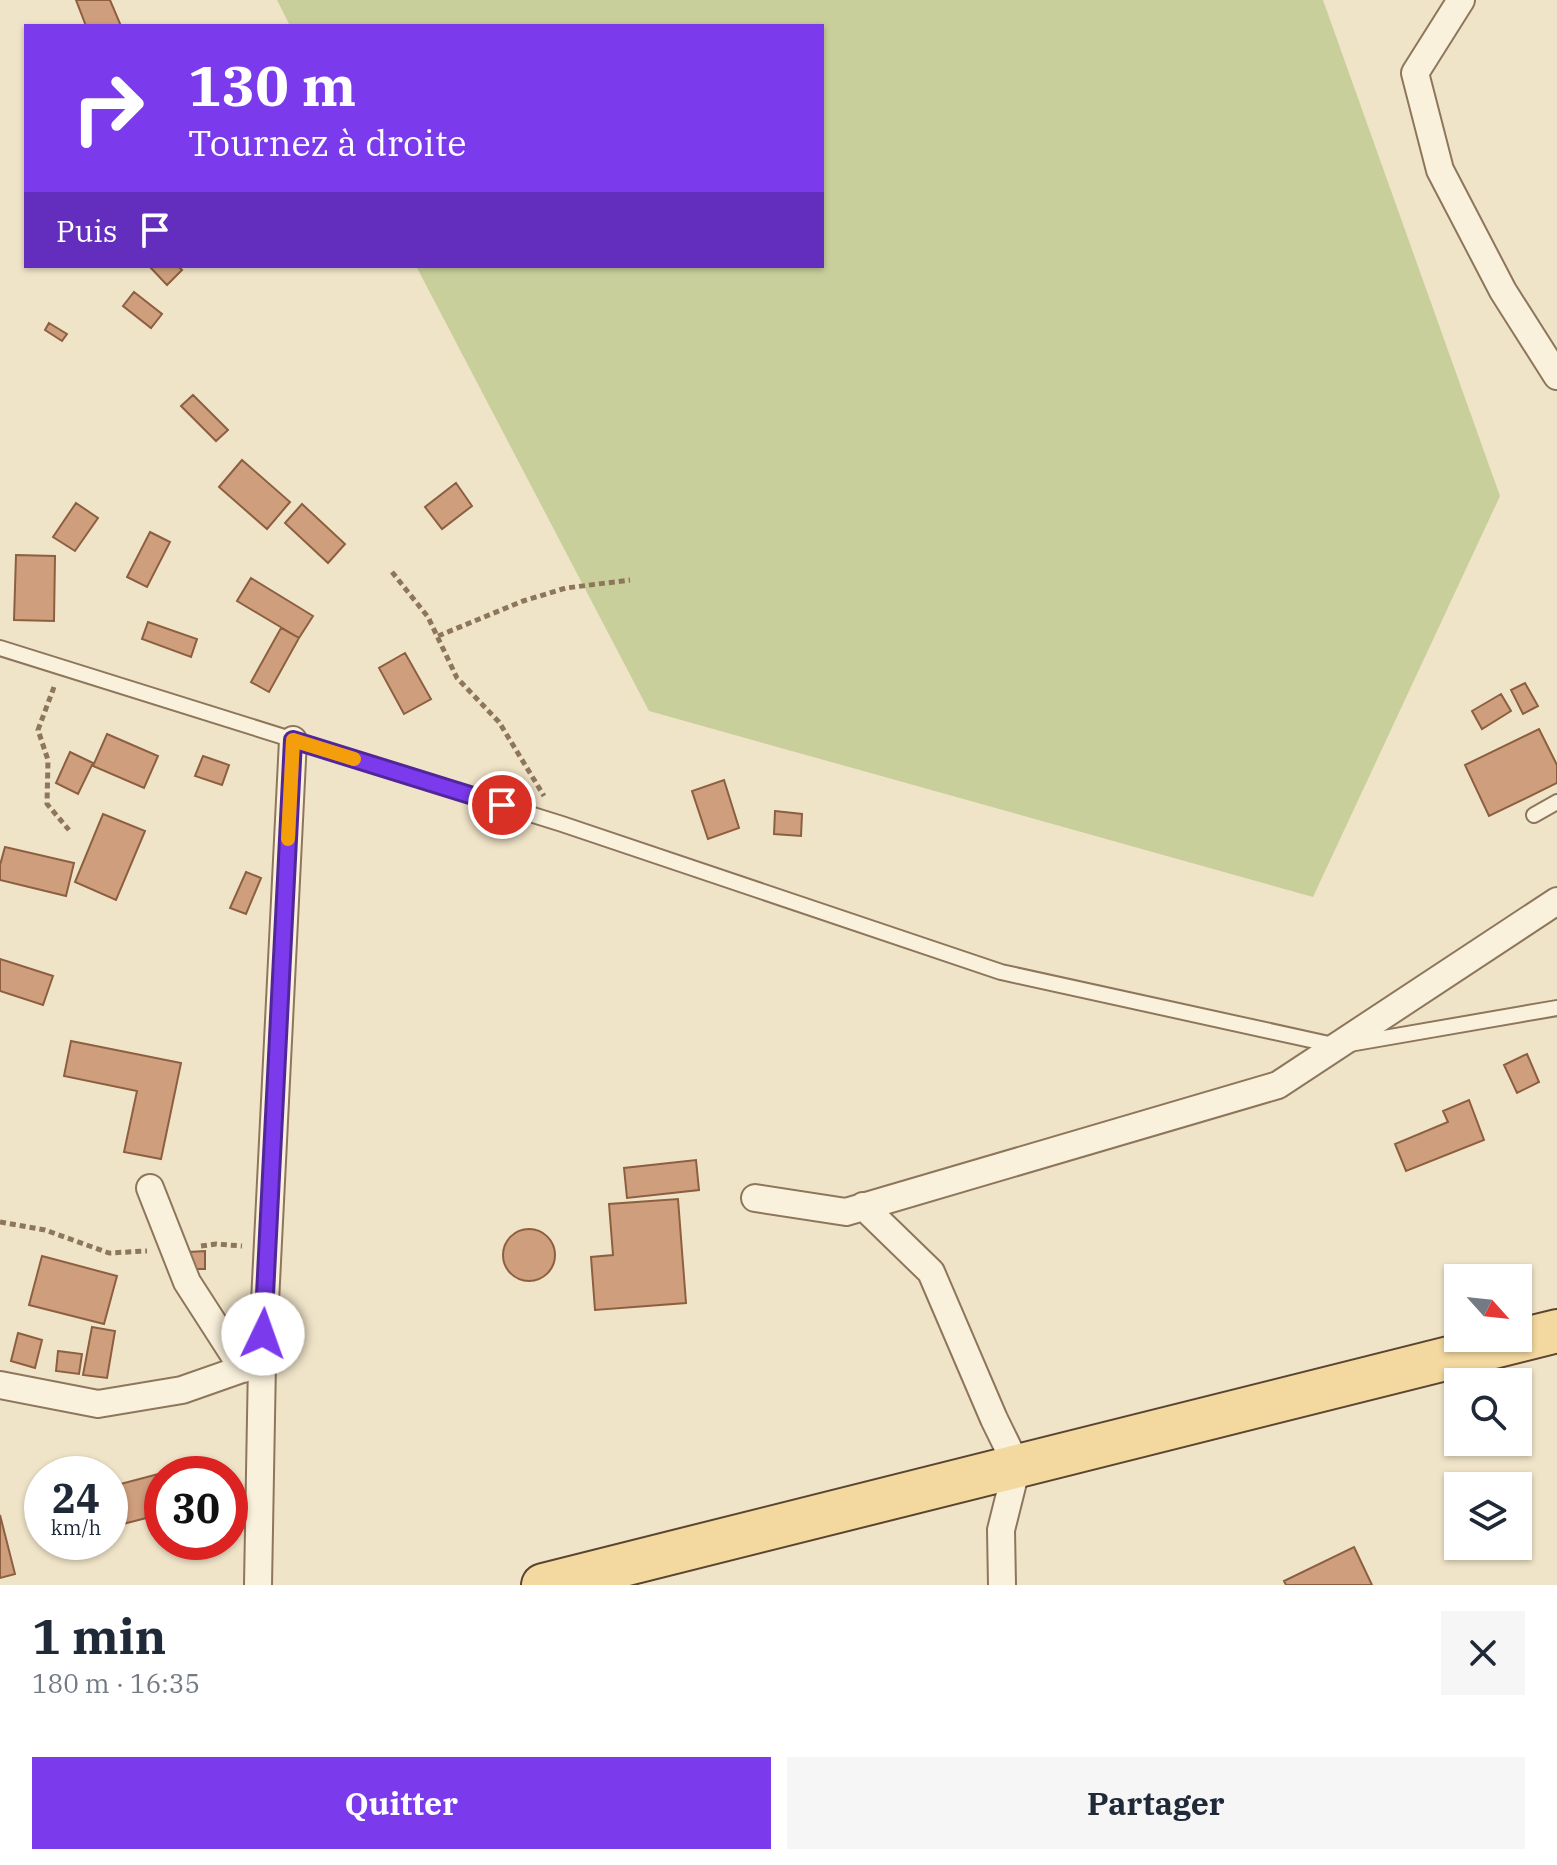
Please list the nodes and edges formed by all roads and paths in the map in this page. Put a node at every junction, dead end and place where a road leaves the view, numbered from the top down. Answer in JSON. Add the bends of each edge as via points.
{"nodes":[{"id":1,"x":1461,"y":0,"type":"edge"},
{"id":2,"x":1557,"y":376,"type":"edge"},
{"id":3,"x":392,"y":572,"type":"dead end"},
{"id":4,"x":630,"y":580,"type":"dead end"},
{"id":5,"x":438,"y":636,"type":"junction"},
{"id":6,"x":0,"y":648,"type":"edge"},
{"id":7,"x":62,"y":668,"type":"junction"},
{"id":8,"x":293,"y":740,"type":"junction"},
{"id":9,"x":1557,"y":802,"type":"edge"},
{"id":10,"x":1534,"y":815,"type":"dead end"},
{"id":11,"x":562,"y":824,"type":"junction"},
{"id":12,"x":69,"y":830,"type":"dead end"},
{"id":13,"x":1557,"y":901,"type":"edge"},
{"id":14,"x":1557,"y":1008,"type":"edge"},
{"id":15,"x":1338,"y":1046,"type":"junction"},
{"id":16,"x":150,"y":1188,"type":"dead end"},
{"id":17,"x":755,"y":1198,"type":"dead end"},
{"id":18,"x":863,"y":1206,"type":"junction"},
{"id":19,"x":0,"y":1222,"type":"edge"},
{"id":20,"x":267,"y":1248,"type":"junction"},
{"id":21,"x":174,"y":1249,"type":"junction"},
{"id":22,"x":1557,"y":1331,"type":"edge"},
{"id":23,"x":252,"y":1366,"type":"junction"},
{"id":24,"x":0,"y":1385,"type":"edge"},
{"id":25,"x":1017,"y":1466,"type":"junction"},
{"id":26,"x":258,"y":1585,"type":"edge"},
{"id":27,"x":543,"y":1585,"type":"edge"},
{"id":28,"x":1002,"y":1585,"type":"edge"}],
"edges":[{"from":1,"to":2,"type":"street","via":[[1415,73],[1440,170],[1503,291]]},
{"from":3,"to":5,"type":"path"},
{"from":4,"to":5,"type":"path","via":[[566,588]]},
{"from":5,"to":11,"type":"path","via":[[457,678],[499,722]]},
{"from":6,"to":7,"type":"lane"},
{"from":7,"to":8,"type":"lane"},
{"from":7,"to":12,"type":"path","via":[[38,730],[48,760],[47,804]]},
{"from":8,"to":11,"type":"lane"},
{"from":8,"to":20,"type":"street"},
{"from":9,"to":10,"type":"lane"},
{"from":11,"to":15,"type":"lane","via":[[1001,972]]},
{"from":13,"to":15,"type":"street"},
{"from":14,"to":15,"type":"lane"},
{"from":15,"to":18,"type":"street","via":[[1278,1085]]},
{"from":16,"to":21,"type":"street"},
{"from":17,"to":18,"type":"street","via":[[846,1212]]},
{"from":18,"to":25,"type":"street","via":[[931,1272]]},
{"from":19,"to":21,"type":"path","via":[[45,1230],[109,1253]]},
{"from":20,"to":21,"type":"path","via":[[216,1244]]},
{"from":20,"to":23,"type":"street"},
{"from":21,"to":23,"type":"street","via":[[187,1282]]},
{"from":22,"to":25,"type":"main road"},
{"from":23,"to":24,"type":"street","via":[[182,1390],[98,1404]]},
{"from":23,"to":26,"type":"street"},
{"from":25,"to":27,"type":"main road"},
{"from":25,"to":28,"type":"street","via":[[1001,1530]]}]}
